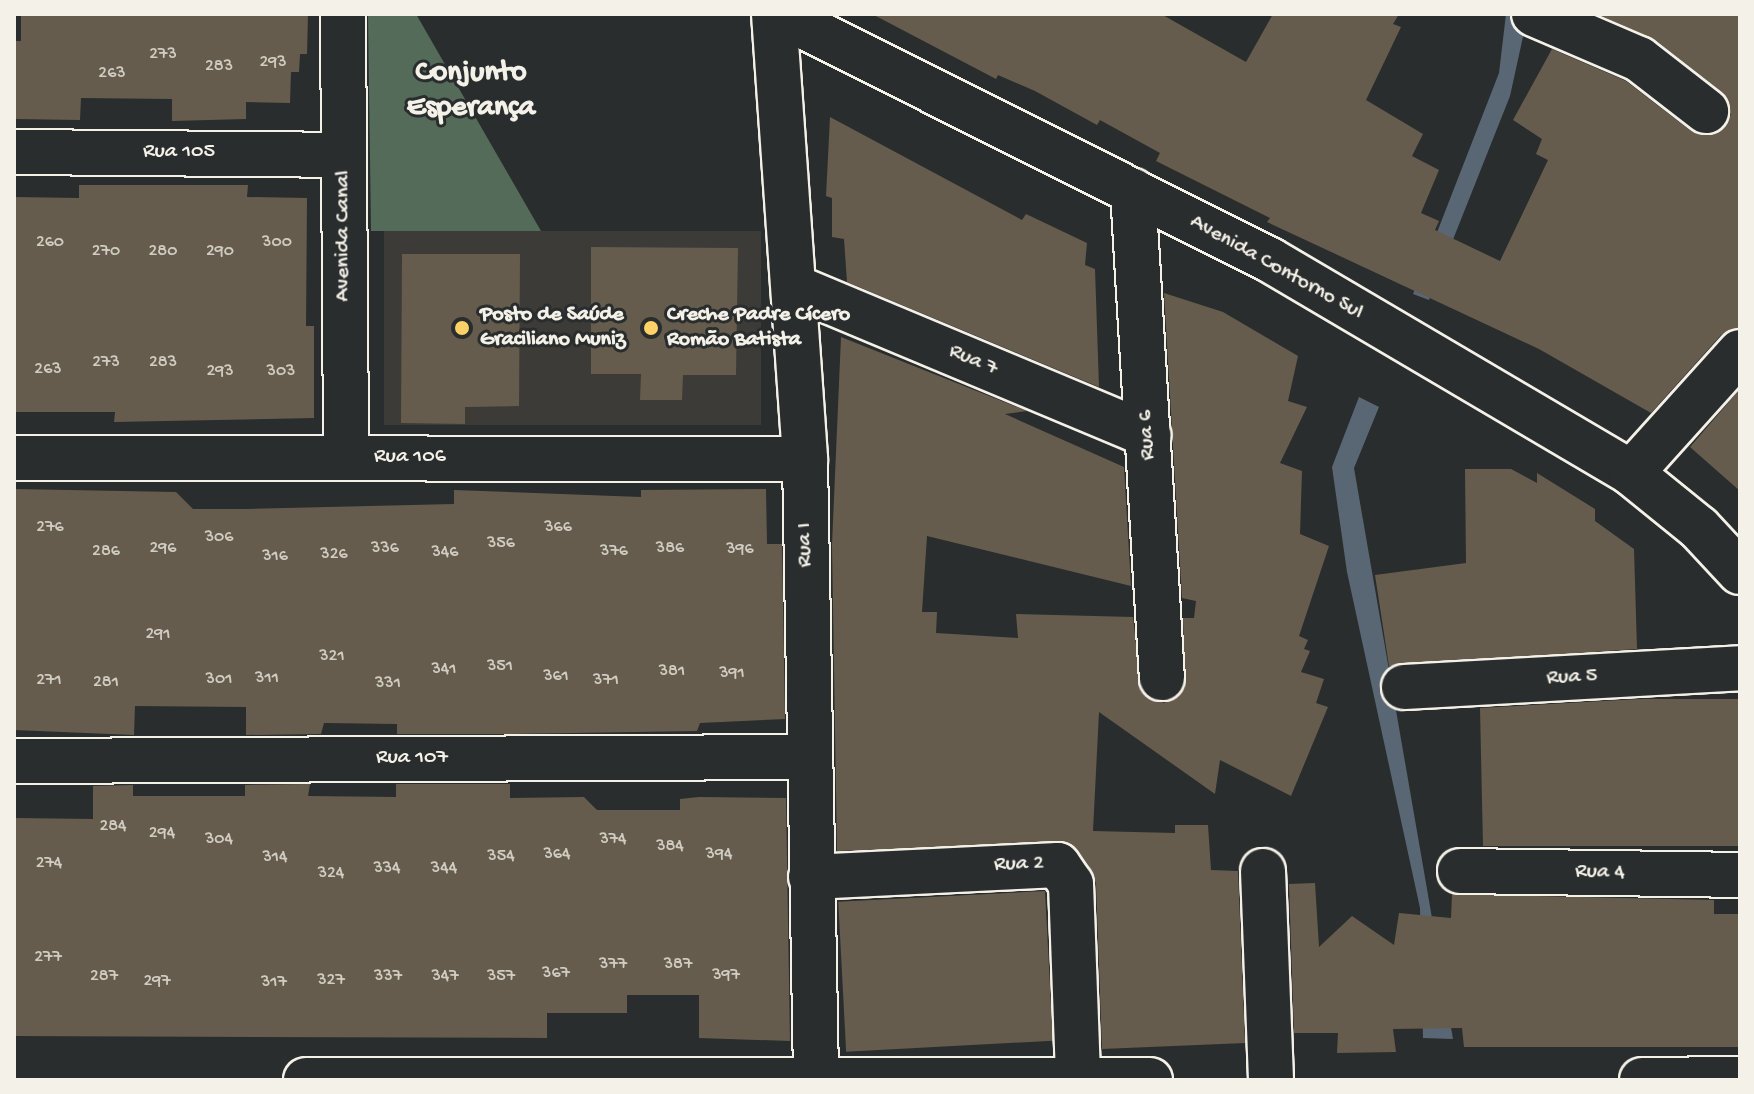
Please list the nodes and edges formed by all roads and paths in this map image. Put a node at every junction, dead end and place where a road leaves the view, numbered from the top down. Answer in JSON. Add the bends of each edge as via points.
{"nodes":[{"id":1,"x":343,"y":14,"type":"edge"},
{"id":2,"x":776,"y":14,"type":"edge"},
{"id":3,"x":1551,"y":19,"type":"edge"},
{"id":4,"x":1706,"y":111,"type":"dead end"},
{"id":5,"x":14,"y":152,"type":"edge"},
{"id":6,"x":344,"y":155,"type":"junction"},
{"id":7,"x":1133,"y":191,"type":"junction"},
{"id":8,"x":797,"y":288,"type":"junction"},
{"id":9,"x":1740,"y":352,"type":"edge"},
{"id":10,"x":1148,"y":435,"type":"junction"},
{"id":11,"x":14,"y":458,"type":"edge"},
{"id":12,"x":346,"y":458,"type":"junction"},
{"id":13,"x":805,"y":459,"type":"junction"},
{"id":14,"x":1631,"y":473,"type":"junction"},
{"id":15,"x":1740,"y":572,"type":"edge"},
{"id":16,"x":1740,"y":668,"type":"edge"},
{"id":17,"x":1162,"y":678,"type":"dead end"},
{"id":18,"x":1404,"y":687,"type":"dead end"},
{"id":19,"x":809,"y":757,"type":"junction"},
{"id":20,"x":14,"y":761,"type":"edge"},
{"id":21,"x":1263,"y":871,"type":"dead end"},
{"id":22,"x":1460,"y":871,"type":"dead end"},
{"id":23,"x":1740,"y":875,"type":"edge"},
{"id":24,"x":811,"y":877,"type":"junction"},
{"id":25,"x":816,"y":1077,"type":"junction"},
{"id":26,"x":1078,"y":1077,"type":"junction"},
{"id":27,"x":466,"y":1079,"type":"edge"},
{"id":28,"x":1740,"y":1079,"type":"edge"},
{"id":29,"x":306,"y":1080,"type":"edge"},
{"id":30,"x":1150,"y":1080,"type":"edge"},
{"id":31,"x":1271,"y":1080,"type":"edge"},
{"id":32,"x":1642,"y":1080,"type":"edge"}],
"edges":[{"from":1,"to":6,"type":"street","name":"Avenida Canal"},
{"from":2,"to":7,"type":"street","name":"Avenida Contorno Sul"},
{"from":2,"to":8,"type":"street","name":"Rua I"},
{"from":3,"to":4,"type":"street","via":[[1639,59]]},
{"from":5,"to":6,"type":"street","name":"Rua 105"},
{"from":6,"to":12,"type":"street","name":"Avenida Canal"},
{"from":7,"to":10,"type":"street","name":"Rua 6"},
{"from":7,"to":14,"type":"street","name":"Avenida Contorno Sul","via":[[1270,260]]},
{"from":8,"to":10,"type":"street","name":"Rua 7"},
{"from":8,"to":13,"type":"street","name":"Rua I"},
{"from":9,"to":14,"type":"street"},
{"from":10,"to":17,"type":"street","name":"Rua 6"},
{"from":11,"to":12,"type":"street","name":"Rua 106"},
{"from":12,"to":13,"type":"street","name":"Rua 106"},
{"from":13,"to":19,"type":"street","name":"Rua I"},
{"from":14,"to":15,"type":"street","name":"Avenida Contorno Sul","via":[[1699,528]]},
{"from":16,"to":18,"type":"street","name":"Rua 5"},
{"from":19,"to":20,"type":"street","name":"Rua 107"},
{"from":19,"to":24,"type":"street","name":"Rua I"},
{"from":21,"to":31,"type":"street"},
{"from":22,"to":23,"type":"street","name":"Rua 4"},
{"from":24,"to":25,"type":"street","name":"Rua I"},
{"from":24,"to":26,"type":"street","name":"Rua 2","via":[[1058,865],[1071,884]]},
{"from":25,"to":26,"type":"street"},
{"from":25,"to":27,"type":"street"},
{"from":26,"to":30,"type":"street"},
{"from":27,"to":29,"type":"street"},
{"from":28,"to":32,"type":"street"}]}
